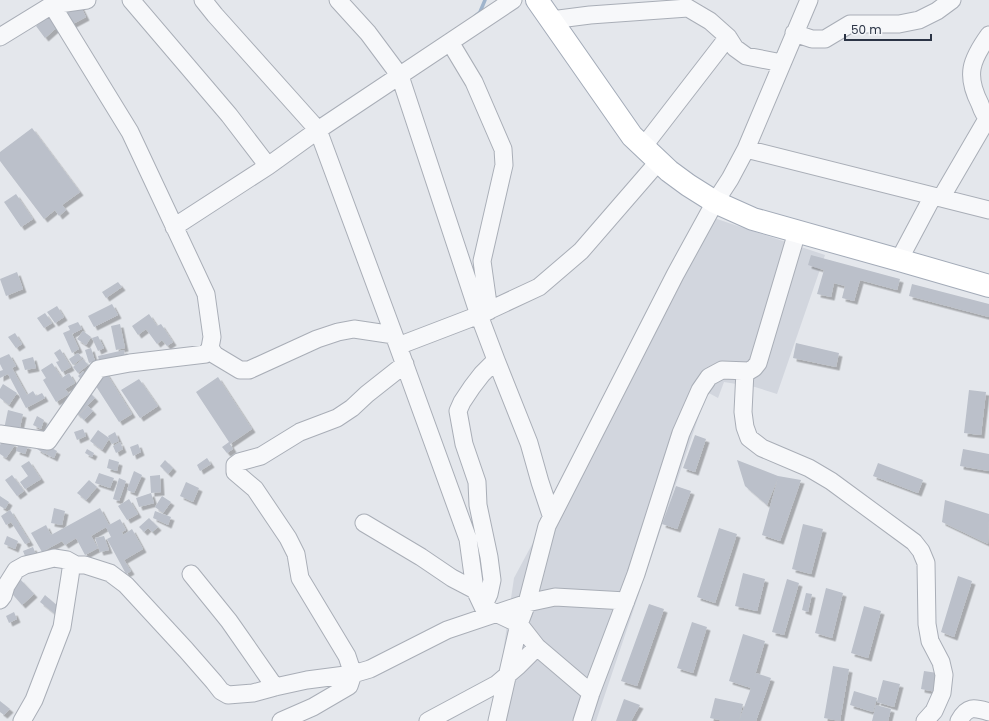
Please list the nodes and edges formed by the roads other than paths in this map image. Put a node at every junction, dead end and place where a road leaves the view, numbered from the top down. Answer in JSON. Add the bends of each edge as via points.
{"nodes":[{"id":1,"x":87,"y":0,"type":"edge"},
{"id":2,"x":131,"y":0,"type":"edge"},
{"id":3,"x":203,"y":0,"type":"edge"},
{"id":4,"x":338,"y":0,"type":"edge"},
{"id":5,"x":513,"y":0,"type":"edge"},
{"id":6,"x":537,"y":0,"type":"edge"},
{"id":7,"x":809,"y":0,"type":"edge"},
{"id":8,"x":952,"y":0,"type":"edge"},
{"id":9,"x":686,"y":4,"type":"edge"},
{"id":10,"x":52,"y":5,"type":"junction"},
{"id":11,"x":551,"y":20,"type":"junction"},
{"id":12,"x":794,"y":33,"type":"junction"},
{"id":13,"x":989,"y":35,"type":"edge"},
{"id":14,"x":0,"y":37,"type":"edge"},
{"id":15,"x":728,"y":37,"type":"junction"},
{"id":16,"x":450,"y":42,"type":"junction"},
{"id":17,"x":782,"y":63,"type":"junction"},
{"id":18,"x":400,"y":76,"type":"junction"},
{"id":19,"x":988,"y":120,"type":"edge"},
{"id":20,"x":318,"y":130,"type":"junction"},
{"id":21,"x":746,"y":149,"type":"junction"},
{"id":22,"x":651,"y":154,"type":"junction"},
{"id":23,"x":268,"y":166,"type":"junction"},
{"id":24,"x":937,"y":197,"type":"junction"},
{"id":25,"x":715,"y":202,"type":"junction"},
{"id":26,"x":989,"y":210,"type":"edge"},
{"id":27,"x":174,"y":227,"type":"junction"},
{"id":28,"x":797,"y":232,"type":"junction"},
{"id":29,"x":899,"y":260,"type":"junction"},
{"id":30,"x":985,"y":282,"type":"edge"},
{"id":31,"x":484,"y":313,"type":"junction"},
{"id":32,"x":396,"y":341,"type":"junction"},
{"id":33,"x":210,"y":348,"type":"junction"},
{"id":34,"x":496,"y":360,"type":"junction"},
{"id":35,"x":405,"y":364,"type":"junction"},
{"id":36,"x":745,"y":371,"type":"junction"},
{"id":37,"x":0,"y":434,"type":"edge"},
{"id":38,"x":552,"y":515,"type":"junction"},
{"id":39,"x":364,"y":523,"type":"dead end"},
{"id":40,"x":76,"y":565,"type":"junction"},
{"id":41,"x":190,"y":574,"type":"dead end"},
{"id":42,"x":475,"y":590,"type":"junction"},
{"id":43,"x":0,"y":600,"type":"edge"},
{"id":44,"x":626,"y":601,"type":"junction"},
{"id":45,"x":527,"y":603,"type":"junction"},
{"id":46,"x":489,"y":610,"type":"junction"},
{"id":47,"x":519,"y":624,"type":"junction"},
{"id":48,"x":537,"y":647,"type":"junction"},
{"id":49,"x":353,"y":674,"type":"junction"},
{"id":50,"x":508,"y":674,"type":"junction"},
{"id":51,"x":275,"y":686,"type":"junction"},
{"id":52,"x":591,"y":692,"type":"junction"},
{"id":53,"x":989,"y":712,"type":"edge"},
{"id":54,"x":969,"y":717,"type":"edge"},
{"id":55,"x":22,"y":721,"type":"edge"},
{"id":56,"x":282,"y":721,"type":"edge"},
{"id":57,"x":428,"y":721,"type":"edge"},
{"id":58,"x":497,"y":721,"type":"edge"},
{"id":59,"x":582,"y":721,"type":"edge"},
{"id":60,"x":926,"y":721,"type":"edge"}],
"edges":[{"from":1,"to":10,"type":"street"},
{"from":2,"to":23,"type":"street","via":[[229,115]]},
{"from":3,"to":20,"type":"street"},
{"from":4,"to":18,"type":"street","via":[[368,33]]},
{"from":5,"to":16,"type":"street"},
{"from":6,"to":11,"type":"main road"},
{"from":7,"to":12,"type":"street"},
{"from":8,"to":12,"type":"street","via":[[919,20],[900,24],[850,24],[825,39]]},
{"from":9,"to":11,"type":"street"},
{"from":9,"to":15,"type":"street","via":[[710,20]]},
{"from":10,"to":14,"type":"street"},
{"from":10,"to":27,"type":"street","via":[[130,132]]},
{"from":11,"to":22,"type":"main road","via":[[632,136]]},
{"from":12,"to":17,"type":"street"},
{"from":13,"to":19,"type":"street","via":[[973,61],[971,77],[977,99]]},
{"from":15,"to":17,"type":"street","via":[[735,48],[746,56]]},
{"from":15,"to":22,"type":"street"},
{"from":16,"to":18,"type":"street"},
{"from":16,"to":31,"type":"street","via":[[474,82],[503,149],[504,165],[482,261]]},
{"from":17,"to":21,"type":"street"},
{"from":18,"to":20,"type":"street"},
{"from":18,"to":31,"type":"street"},
{"from":19,"to":24,"type":"street"},
{"from":20,"to":23,"type":"street"},
{"from":20,"to":32,"type":"street"},
{"from":21,"to":24,"type":"street"},
{"from":21,"to":25,"type":"street"},
{"from":22,"to":25,"type":"main road","via":[[688,185]]},
{"from":22,"to":31,"type":"street","via":[[581,251],[539,287]]},
{"from":23,"to":27,"type":"street"},
{"from":24,"to":26,"type":"street"},
{"from":24,"to":29,"type":"street"},
{"from":25,"to":28,"type":"main road","via":[[753,219]]},
{"from":25,"to":38,"type":"street"},
{"from":27,"to":33,"type":"street","via":[[206,294],[212,337]]},
{"from":28,"to":29,"type":"main road"},
{"from":28,"to":36,"type":"street","via":[[758,362],[754,368]]},
{"from":29,"to":30,"type":"main road"},
{"from":31,"to":32,"type":"street"},
{"from":31,"to":34,"type":"street"},
{"from":32,"to":33,"type":"street","via":[[354,329],[338,332],[250,370],[240,370],[216,355]]},
{"from":32,"to":35,"type":"street"},
{"from":33,"to":37,"type":"street","via":[[206,354],[197,356],[98,369],[48,441]]},
{"from":34,"to":38,"type":"street","via":[[529,442]]},
{"from":34,"to":46,"type":"street","via":[[472,387],[458,411],[464,444],[477,482],[478,505],[489,557],[492,580]]},
{"from":35,"to":42,"type":"street","via":[[468,540]]},
{"from":35,"to":49,"type":"street","via":[[337,418],[300,432],[261,456],[235,465],[235,472],[255,489],[288,538],[296,554],[300,578],[347,656]]},
{"from":36,"to":44,"type":"street","via":[[722,370],[709,377],[700,390],[681,433]]},
{"from":36,"to":60,"type":"street","via":[[743,412],[749,438],[762,448],[809,468],[914,542],[921,551],[926,563],[927,624],[930,641],[941,662],[944,675],[942,693]]},
{"from":38,"to":45,"type":"street"},
{"from":39,"to":42,"type":"street"},
{"from":40,"to":43,"type":"street","via":[[67,560],[54,558],[25,565],[16,570]]},
{"from":40,"to":51,"type":"street","via":[[85,565],[110,573],[126,585],[220,691],[228,695],[247,694]]},
{"from":40,"to":55,"type":"street","via":[[71,569],[62,627],[34,700]]},
{"from":41,"to":51,"type":"street","via":[[229,621]]},
{"from":42,"to":46,"type":"street"},
{"from":44,"to":45,"type":"street","via":[[555,597]]},
{"from":44,"to":52,"type":"street"},
{"from":45,"to":46,"type":"street"},
{"from":45,"to":47,"type":"street"},
{"from":46,"to":47,"type":"street"},
{"from":46,"to":49,"type":"street","via":[[370,669]]},
{"from":47,"to":48,"type":"street"},
{"from":47,"to":50,"type":"street"},
{"from":48,"to":50,"type":"street"},
{"from":48,"to":52,"type":"street"},
{"from":49,"to":51,"type":"street"},
{"from":49,"to":56,"type":"street","via":[[348,686],[313,707]]},
{"from":50,"to":57,"type":"street","via":[[497,684]]},
{"from":50,"to":58,"type":"street"},
{"from":52,"to":59,"type":"street"},
{"from":53,"to":54,"type":"street","via":[[976,708]]}]}
